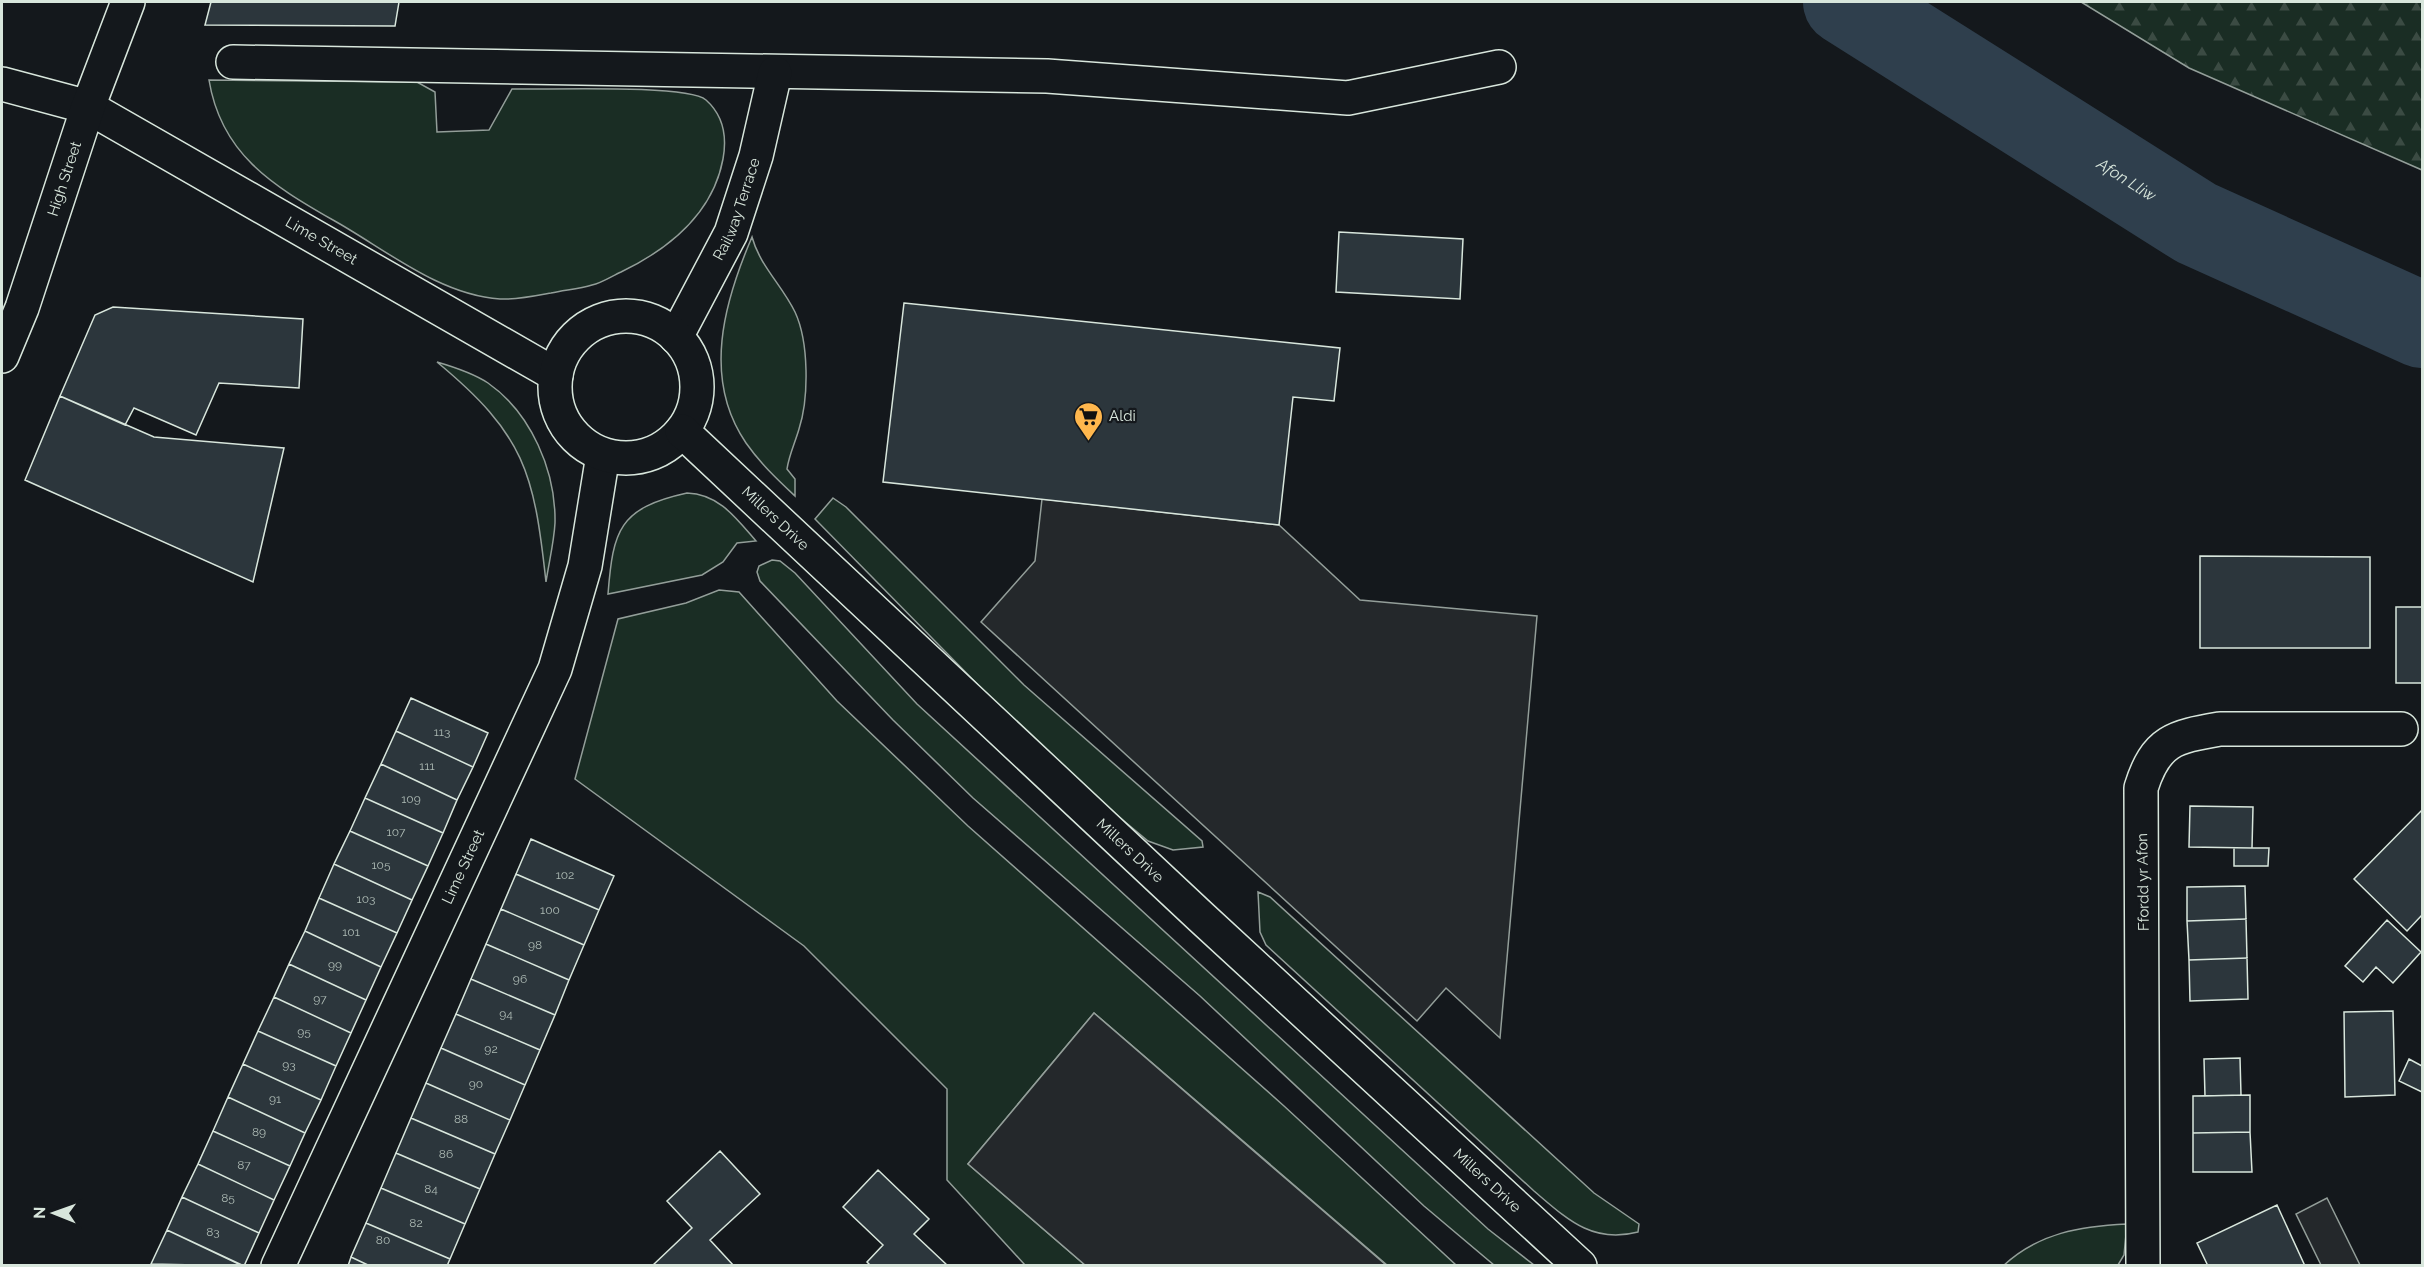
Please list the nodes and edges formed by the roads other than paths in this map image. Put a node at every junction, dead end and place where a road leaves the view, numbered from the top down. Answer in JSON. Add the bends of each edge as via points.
{"nodes":[{"id":1,"x":128,"y":2,"type":"edge"},
{"id":2,"x":233,"y":62,"type":"dead end"},
{"id":3,"x":1499,"y":67,"type":"dead end"},
{"id":4,"x":775,"y":73,"type":"junction"},
{"id":5,"x":2,"y":84,"type":"edge"},
{"id":6,"x":88,"y":107,"type":"junction"},
{"id":7,"x":676,"y":337,"type":"junction"},
{"id":8,"x":2,"y":356,"type":"edge"},
{"id":9,"x":556,"y":375,"type":"junction"},
{"id":10,"x":682,"y":431,"type":"junction"},
{"id":11,"x":603,"y":455,"type":"junction"},
{"id":12,"x":2402,"y":729,"type":"dead end"},
{"id":13,"x":278,"y":1266,"type":"edge"},
{"id":14,"x":1580,"y":1266,"type":"edge"},
{"id":15,"x":2143,"y":1266,"type":"edge"}],
"edges":[{"from":1,"to":6,"type":"street","name":"High Street"},
{"from":2,"to":4,"type":"street"},
{"from":3,"to":4,"type":"street","via":[[1348,98],[1047,76]]},
{"from":4,"to":7,"type":"street","name":"Railway Terrace","via":[[756,156],[731,233]]},
{"from":5,"to":6,"type":"street","name":"Lime Street"},
{"from":6,"to":8,"type":"street","name":"High Street","via":[[22,308]]},
{"from":6,"to":9,"type":"street","name":"Lime Street"},
{"from":7,"to":9,"type":"street","via":[[659,324],[637,317],[615,317],[576,336],[563,354]]},
{"from":7,"to":10,"type":"street","via":[[688,353],[697,393]]},
{"from":9,"to":11,"type":"street","via":[[555,395],[570,432]]},
{"from":10,"to":11,"type":"street","via":[[670,443],[638,458]]},
{"from":10,"to":14,"type":"street","name":"Millers Drive"},
{"from":11,"to":13,"type":"street","name":"Lime Street","via":[[585,566],[555,669]]},
{"from":12,"to":15,"type":"street","name":"Ffordd yr Afon","via":[[2220,729],[2190,734],[2164,745],[2148,766],[2141,788]]}]}
